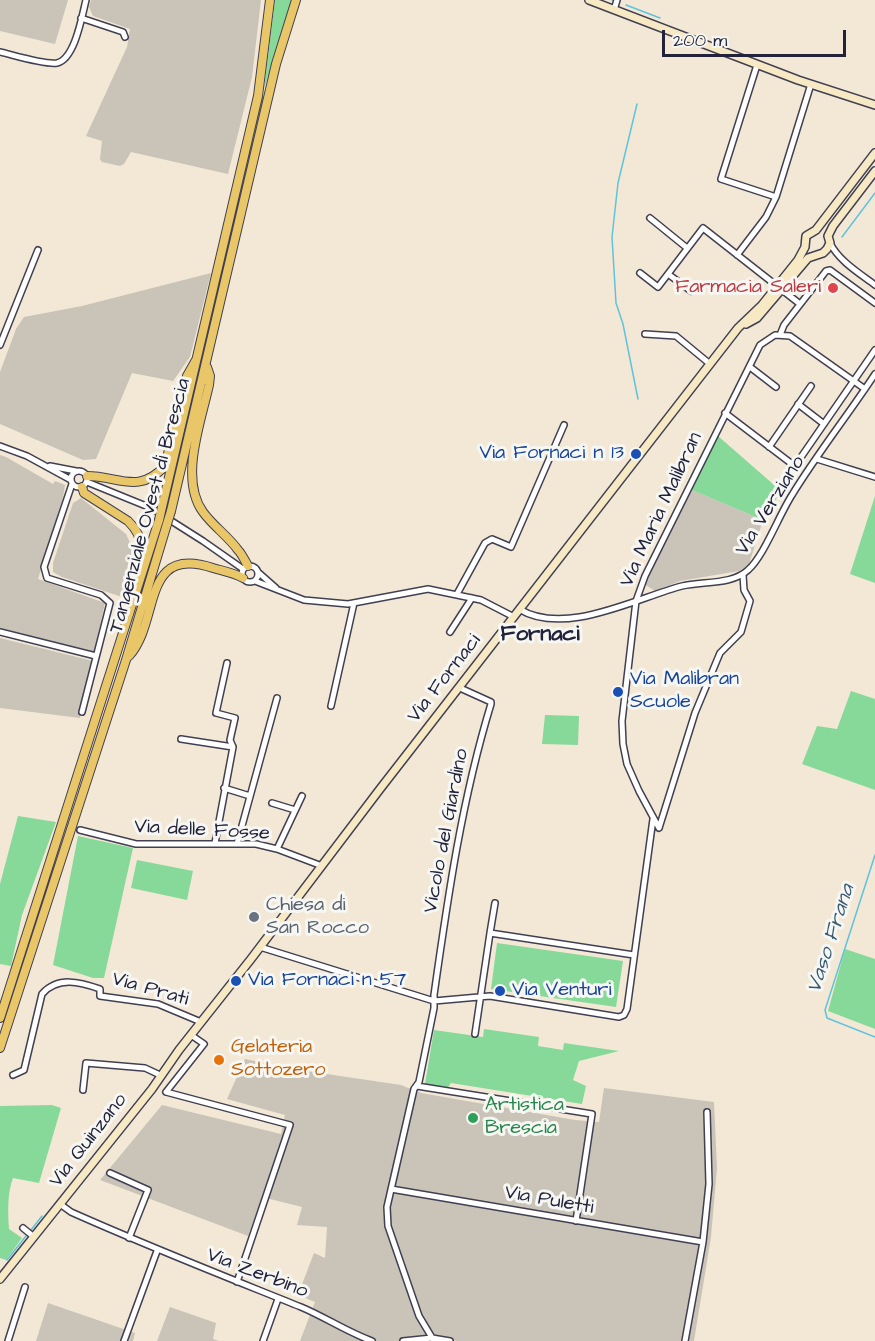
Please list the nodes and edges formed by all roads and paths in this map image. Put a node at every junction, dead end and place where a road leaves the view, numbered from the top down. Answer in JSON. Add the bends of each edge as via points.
{"nodes":[{"id":1,"x":86,"y":0,"type":"edge"},
{"id":2,"x":270,"y":0,"type":"edge"},
{"id":3,"x":296,"y":0,"type":"edge"},
{"id":4,"x":589,"y":0,"type":"edge"},
{"id":5,"x":617,"y":0,"type":"edge"},
{"id":6,"x":614,"y":10,"type":"junction"},
{"id":7,"x":81,"y":18,"type":"junction"},
{"id":8,"x":125,"y":37,"type":"dead end"},
{"id":9,"x":0,"y":52,"type":"edge"},
{"id":10,"x":757,"y":65,"type":"junction"},
{"id":11,"x":811,"y":84,"type":"junction"},
{"id":12,"x":875,"y":105,"type":"edge"},
{"id":13,"x":875,"y":153,"type":"edge"},
{"id":14,"x":875,"y":171,"type":"edge"},
{"id":15,"x":776,"y":197,"type":"junction"},
{"id":16,"x":650,"y":218,"type":"dead end"},
{"id":17,"x":816,"y":230,"type":"junction"},
{"id":18,"x":829,"y":240,"type":"junction"},
{"id":19,"x":805,"y":247,"type":"junction"},
{"id":20,"x":687,"y":248,"type":"junction"},
{"id":21,"x":38,"y":250,"type":"dead end"},
{"id":22,"x":825,"y":252,"type":"junction"},
{"id":23,"x":737,"y":255,"type":"junction"},
{"id":24,"x":815,"y":255,"type":"junction"},
{"id":25,"x":848,"y":264,"type":"junction"},
{"id":26,"x":640,"y":273,"type":"dead end"},
{"id":27,"x":668,"y":274,"type":"junction"},
{"id":28,"x":875,"y":285,"type":"edge"},
{"id":29,"x":780,"y":288,"type":"junction"},
{"id":30,"x":691,"y":291,"type":"dead end"},
{"id":31,"x":874,"y":300,"type":"edge"},
{"id":32,"x":800,"y":304,"type":"junction"},
{"id":33,"x":645,"y":334,"type":"dead end"},
{"id":34,"x":780,"y":335,"type":"junction"},
{"id":35,"x":0,"y":345,"type":"edge"},
{"id":36,"x":875,"y":350,"type":"edge"},
{"id":37,"x":198,"y":356,"type":"junction"},
{"id":38,"x":207,"y":364,"type":"junction"},
{"id":39,"x":710,"y":364,"type":"junction"},
{"id":40,"x":750,"y":367,"type":"junction"},
{"id":41,"x":875,"y":374,"type":"edge"},
{"id":42,"x":853,"y":382,"type":"junction"},
{"id":43,"x":811,"y":386,"type":"dead end"},
{"id":44,"x":776,"y":387,"type":"dead end"},
{"id":45,"x":865,"y":389,"type":"junction"},
{"id":46,"x":798,"y":404,"type":"junction"},
{"id":47,"x":725,"y":413,"type":"junction"},
{"id":48,"x":824,"y":424,"type":"junction"},
{"id":49,"x":564,"y":425,"type":"dead end"},
{"id":50,"x":0,"y":446,"type":"edge"},
{"id":51,"x":769,"y":447,"type":"junction"},
{"id":52,"x":817,"y":459,"type":"junction"},
{"id":53,"x":42,"y":465,"type":"junction"},
{"id":54,"x":77,"y":471,"type":"junction"},
{"id":55,"x":875,"y":477,"type":"edge"},
{"id":56,"x":79,"y":483,"type":"junction"},
{"id":57,"x":246,"y":567,"type":"junction"},
{"id":58,"x":259,"y":573,"type":"junction"},
{"id":59,"x":743,"y":575,"type":"junction"},
{"id":60,"x":243,"y":578,"type":"junction"},
{"id":61,"x":255,"y":581,"type":"junction"},
{"id":62,"x":280,"y":591,"type":"junction"},
{"id":63,"x":457,"y":594,"type":"junction"},
{"id":64,"x":472,"y":598,"type":"junction"},
{"id":65,"x":636,"y":601,"type":"junction"},
{"id":66,"x":354,"y":603,"type":"junction"},
{"id":67,"x":519,"y":609,"type":"junction"},
{"id":68,"x":514,"y":617,"type":"junction"},
{"id":69,"x":129,"y":618,"type":"junction"},
{"id":70,"x":0,"y":632,"type":"edge"},
{"id":71,"x":450,"y":632,"type":"dead end"},
{"id":72,"x":96,"y":656,"type":"junction"},
{"id":73,"x":126,"y":660,"type":"junction"},
{"id":74,"x":227,"y":663,"type":"dead end"},
{"id":75,"x":460,"y":688,"type":"junction"},
{"id":76,"x":277,"y":698,"type":"dead end"},
{"id":77,"x":331,"y":706,"type":"dead end"},
{"id":78,"x":82,"y":712,"type":"dead end"},
{"id":79,"x":181,"y":739,"type":"dead end"},
{"id":80,"x":233,"y":747,"type":"junction"},
{"id":81,"x":225,"y":788,"type":"junction"},
{"id":82,"x":250,"y":796,"type":"junction"},
{"id":83,"x":302,"y":796,"type":"dead end"},
{"id":84,"x":272,"y":803,"type":"dead end"},
{"id":85,"x":295,"y":810,"type":"junction"},
{"id":86,"x":653,"y":818,"type":"junction"},
{"id":87,"x":80,"y":830,"type":"dead end"},
{"id":88,"x":215,"y":843,"type":"junction"},
{"id":89,"x":237,"y":844,"type":"junction"},
{"id":90,"x":278,"y":849,"type":"junction"},
{"id":91,"x":322,"y":866,"type":"junction"},
{"id":92,"x":495,"y":903,"type":"dead end"},
{"id":93,"x":490,"y":933,"type":"junction"},
{"id":94,"x":261,"y":947,"type":"junction"},
{"id":95,"x":634,"y":955,"type":"junction"},
{"id":96,"x":14,"y":972,"type":"junction"},
{"id":97,"x":480,"y":996,"type":"junction"},
{"id":98,"x":434,"y":1001,"type":"junction"},
{"id":99,"x":0,"y":1006,"type":"edge"},
{"id":100,"x":0,"y":1018,"type":"edge"},
{"id":101,"x":201,"y":1022,"type":"junction"},
{"id":102,"x":475,"y":1034,"type":"dead end"},
{"id":103,"x":191,"y":1035,"type":"junction"},
{"id":104,"x":0,"y":1048,"type":"edge"},
{"id":105,"x":13,"y":1075,"type":"dead end"},
{"id":106,"x":160,"y":1075,"type":"junction"},
{"id":107,"x":417,"y":1086,"type":"junction"},
{"id":108,"x":83,"y":1090,"type":"dead end"},
{"id":109,"x":707,"y":1112,"type":"dead end"},
{"id":110,"x":110,"y":1173,"type":"dead end"},
{"id":111,"x":391,"y":1189,"type":"junction"},
{"id":112,"x":60,"y":1204,"type":"junction"},
{"id":113,"x":576,"y":1221,"type":"junction"},
{"id":114,"x":22,"y":1228,"type":"dead end"},
{"id":115,"x":34,"y":1237,"type":"junction"},
{"id":116,"x":129,"y":1238,"type":"junction"},
{"id":117,"x":702,"y":1242,"type":"junction"},
{"id":118,"x":157,"y":1251,"type":"junction"},
{"id":119,"x":0,"y":1279,"type":"edge"},
{"id":120,"x":237,"y":1282,"type":"junction"},
{"id":121,"x":26,"y":1287,"type":"dead end"},
{"id":122,"x":278,"y":1299,"type":"junction"},
{"id":123,"x":433,"y":1340,"type":"edge"},
{"id":124,"x":8,"y":1341,"type":"edge"},
{"id":125,"x":124,"y":1341,"type":"edge"},
{"id":126,"x":263,"y":1341,"type":"edge"},
{"id":127,"x":372,"y":1341,"type":"edge"},
{"id":128,"x":403,"y":1341,"type":"edge"},
{"id":129,"x":450,"y":1341,"type":"edge"},
{"id":130,"x":685,"y":1341,"type":"edge"}],
"edges":[{"from":1,"to":7,"type":"street"},
{"from":2,"to":37,"type":"main road","name":"Tangenziale Ovest di Brescia","via":[[258,96]]},
{"from":3,"to":38,"type":"main road","name":"Tangenziale Ovest di Brescia","via":[[276,64]]},
{"from":4,"to":6,"type":"street"},
{"from":5,"to":6,"type":"street"},
{"from":6,"to":10,"type":"street"},
{"from":7,"to":8,"type":"street"},
{"from":7,"to":9,"type":"street","via":[[72,50],[64,60],[50,63]]},
{"from":10,"to":11,"type":"street"},
{"from":10,"to":15,"type":"street","via":[[721,179]]},
{"from":11,"to":12,"type":"street"},
{"from":11,"to":15,"type":"street"},
{"from":13,"to":17,"type":"street","name":"Via Fornaci"},
{"from":14,"to":18,"type":"street","via":[[838,218]]},
{"from":15,"to":23,"type":"street"},
{"from":16,"to":20,"type":"street"},
{"from":17,"to":18,"type":"street"},
{"from":17,"to":19,"type":"street","name":"Via Fornaci","via":[[806,236]]},
{"from":18,"to":22,"type":"street"},
{"from":18,"to":25,"type":"street"},
{"from":19,"to":24,"type":"street"},
{"from":19,"to":29,"type":"street","name":"Via Fornaci"},
{"from":20,"to":23,"type":"street","via":[[703,228]]},
{"from":20,"to":27,"type":"street"},
{"from":21,"to":35,"type":"street"},
{"from":22,"to":24,"type":"street","name":"Via Fornaci"},
{"from":22,"to":25,"type":"street"},
{"from":23,"to":29,"type":"street"},
{"from":24,"to":29,"type":"street","name":"Via Fornaci"},
{"from":25,"to":28,"type":"street"},
{"from":26,"to":27,"type":"street","via":[[658,287]]},
{"from":27,"to":30,"type":"street"},
{"from":29,"to":32,"type":"street"},
{"from":29,"to":39,"type":"street","name":"Via Fornaci","via":[[738,328]]},
{"from":31,"to":32,"type":"street","via":[[830,270]]},
{"from":32,"to":34,"type":"street"},
{"from":33,"to":39,"type":"street","via":[[676,336]]},
{"from":34,"to":40,"type":"street","name":"Via Maria Malibran","via":[[760,345]]},
{"from":34,"to":42,"type":"street","via":[[790,336]]},
{"from":36,"to":42,"type":"street"},
{"from":37,"to":56,"type":"main road","via":[[187,376],[165,466],[151,479],[135,483],[100,476]]},
{"from":37,"to":69,"type":"main road","name":"Tangenziale Ovest di Brescia","bridge":true,"via":[[159,520]]},
{"from":38,"to":57,"type":"main road","via":[[209,385],[192,459],[193,486],[202,512],[239,550]]},
{"from":38,"to":73,"type":"main road","name":"Tangenziale Ovest di Brescia","bridge":true,"via":[[171,511]]},
{"from":39,"to":67,"type":"street","name":"Via Fornaci"},
{"from":40,"to":44,"type":"street"},
{"from":40,"to":47,"type":"street","name":"Via Maria Malibran"},
{"from":41,"to":45,"type":"street"},
{"from":42,"to":45,"type":"street"},
{"from":42,"to":48,"type":"street"},
{"from":43,"to":46,"type":"street"},
{"from":45,"to":52,"type":"street"},
{"from":46,"to":48,"type":"street"},
{"from":46,"to":51,"type":"street"},
{"from":47,"to":51,"type":"street"},
{"from":47,"to":65,"type":"street","name":"Via Maria Malibran"},
{"from":48,"to":51,"type":"street","via":[[797,463],[792,464]]},
{"from":49,"to":63,"type":"street","via":[[511,547],[492,539],[485,543]]},
{"from":50,"to":53,"type":"street"},
{"from":52,"to":55,"type":"street","name":"Via Verziano"},
{"from":52,"to":59,"type":"street","name":"Via Verziano","via":[[792,495],[759,557]]},
{"from":53,"to":54,"type":"street"},
{"from":53,"to":56,"type":"street"},
{"from":54,"to":56,"type":"street","via":[[72,475]]},
{"from":54,"to":56,"type":"street","via":[[83,472]]},
{"from":56,"to":57,"type":"street","via":[[151,508]]},
{"from":56,"to":69,"type":"main road","via":[[84,493],[134,527],[140,539],[141,558],[129,594]]},
{"from":56,"to":72,"type":"street","via":[[64,505],[44,567],[47,578],[101,595],[110,603]]},
{"from":57,"to":58,"type":"street","via":[[254,566]]},
{"from":57,"to":60,"type":"street"},
{"from":58,"to":61,"type":"street"},
{"from":58,"to":62,"type":"street"},
{"from":59,"to":65,"type":"street","name":"Via Verziano","via":[[682,586]]},
{"from":59,"to":86,"type":"street","name":"Via Maria Malibran","via":[[750,601],[741,632],[720,652],[695,713],[659,828]]},
{"from":60,"to":61,"type":"street"},
{"from":60,"to":73,"type":"main road","via":[[198,563],[173,566],[158,585],[140,642]]},
{"from":61,"to":62,"type":"street"},
{"from":62,"to":66,"type":"street","via":[[304,600]]},
{"from":63,"to":64,"type":"street"},
{"from":63,"to":66,"type":"street","via":[[428,589]]},
{"from":64,"to":68,"type":"street"},
{"from":64,"to":71,"type":"street"},
{"from":65,"to":67,"type":"street","name":"Via Verziano","via":[[589,615],[559,618],[538,618]]},
{"from":65,"to":86,"type":"street","name":"Via Maria Malibran","via":[[622,721],[623,744],[627,764]]},
{"from":66,"to":77,"type":"street"},
{"from":67,"to":68,"type":"street","name":"Via Fornaci"},
{"from":68,"to":75,"type":"street","name":"Via Fornaci"},
{"from":69,"to":96,"type":"main road","name":"Tangenziale Ovest di Brescia"},
{"from":70,"to":72,"type":"street"},
{"from":72,"to":78,"type":"street"},
{"from":73,"to":104,"type":"main road","name":"Tangenziale Ovest di Brescia"},
{"from":74,"to":80,"type":"street","via":[[216,712],[235,718]]},
{"from":75,"to":91,"type":"street","name":"Via Fornaci"},
{"from":75,"to":98,"type":"street","name":"Vicolo del Giardino","via":[[491,704],[465,803]]},
{"from":76,"to":82,"type":"street"},
{"from":79,"to":80,"type":"street"},
{"from":80,"to":81,"type":"street"},
{"from":81,"to":82,"type":"street"},
{"from":81,"to":88,"type":"street"},
{"from":82,"to":89,"type":"street"},
{"from":83,"to":85,"type":"street"},
{"from":84,"to":85,"type":"street"},
{"from":85,"to":90,"type":"street"},
{"from":86,"to":95,"type":"street"},
{"from":87,"to":88,"type":"street","name":"Via delle Fosse","via":[[136,844]]},
{"from":88,"to":89,"type":"street","name":"Via delle Fosse"},
{"from":89,"to":90,"type":"street","name":"Via delle Fosse"},
{"from":90,"to":91,"type":"street","name":"Via delle Fosse"},
{"from":91,"to":94,"type":"street","name":"Via Fornaci"},
{"from":92,"to":93,"type":"street"},
{"from":93,"to":95,"type":"street"},
{"from":93,"to":97,"type":"street"},
{"from":94,"to":98,"type":"street"},
{"from":94,"to":101,"type":"street","name":"Via Fornaci"},
{"from":95,"to":97,"type":"street","via":[[627,1009],[619,1017]]},
{"from":96,"to":99,"type":"street"},
{"from":96,"to":100,"type":"main road","name":"Tangenziale Ovest di Brescia"},
{"from":97,"to":98,"type":"street"},
{"from":97,"to":102,"type":"street"},
{"from":98,"to":107,"type":"street"},
{"from":101,"to":103,"type":"street","name":"Via Quinzano"},
{"from":101,"to":105,"type":"street","name":"Via Prati","via":[[158,1004],[100,996],[100,989],[82,983],[54,984],[42,994],[24,1070]]},
{"from":103,"to":106,"type":"street","name":"Via Quinzano"},
{"from":103,"to":120,"type":"street","via":[[204,1044],[166,1092],[290,1125]]},
{"from":106,"to":108,"type":"street","via":[[145,1068],[86,1063]]},
{"from":106,"to":112,"type":"street","name":"Via Quinzano"},
{"from":107,"to":111,"type":"street"},
{"from":107,"to":113,"type":"street","via":[[592,1114]]},
{"from":109,"to":117,"type":"street","via":[[709,1184]]},
{"from":110,"to":116,"type":"street","via":[[148,1190]]},
{"from":111,"to":113,"type":"street","name":"Via Puletti"},
{"from":111,"to":123,"type":"street","via":[[388,1226],[419,1316]]},
{"from":112,"to":115,"type":"street","name":"Via Quinzano"},
{"from":112,"to":116,"type":"street","name":"Via Zerbino"},
{"from":113,"to":117,"type":"street","name":"Via Puletti"},
{"from":114,"to":115,"type":"street"},
{"from":115,"to":119,"type":"street","name":"Via Quinzano"},
{"from":116,"to":118,"type":"street","name":"Via Zerbino"},
{"from":117,"to":130,"type":"street"},
{"from":118,"to":120,"type":"street","name":"Via Zerbino"},
{"from":118,"to":125,"type":"street"},
{"from":120,"to":122,"type":"street","name":"Via Zerbino"},
{"from":121,"to":124,"type":"street"},
{"from":122,"to":126,"type":"street"},
{"from":122,"to":127,"type":"street","name":"Via Zerbino"},
{"from":123,"to":128,"type":"street"},
{"from":123,"to":129,"type":"street"}]}
